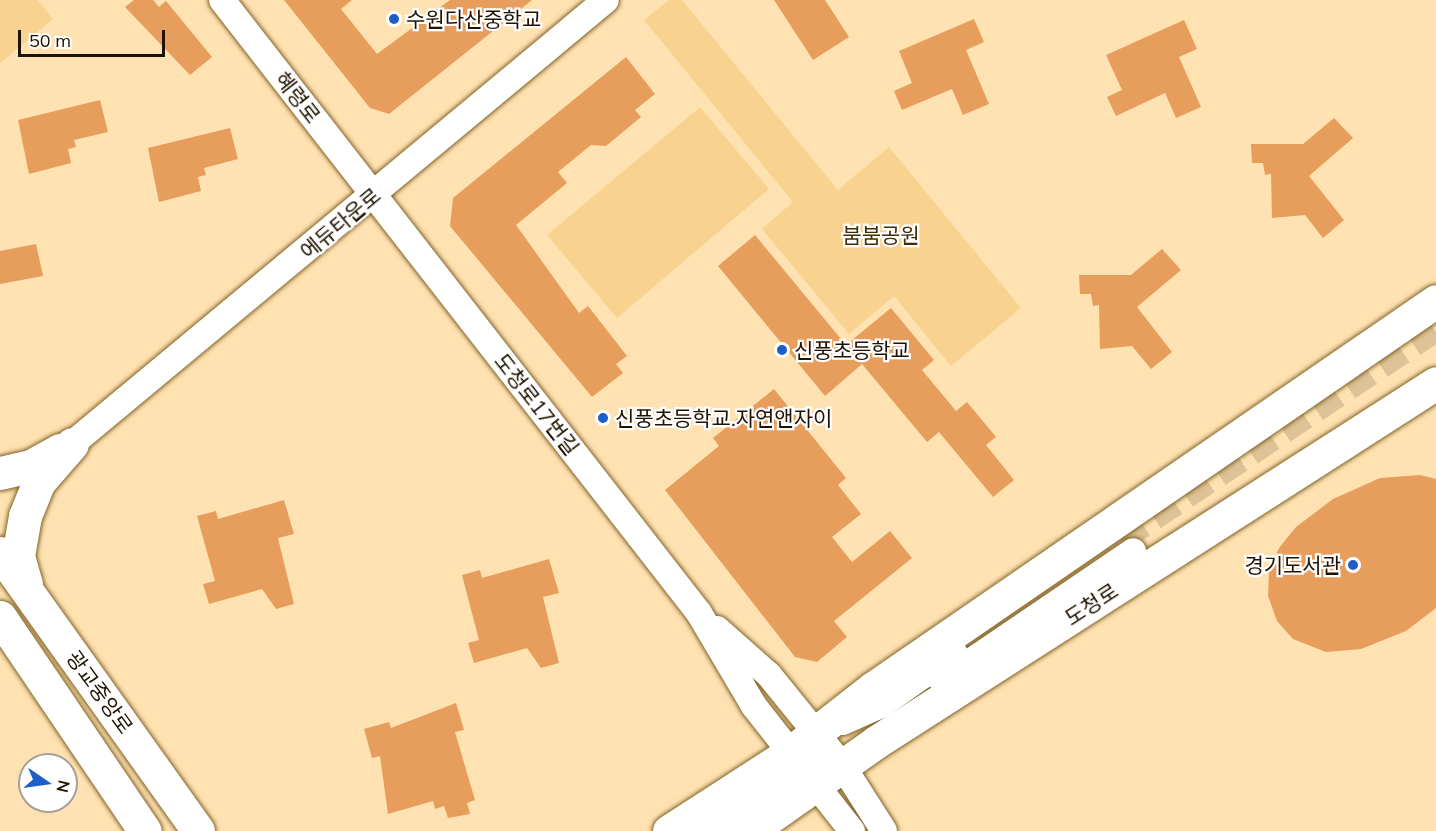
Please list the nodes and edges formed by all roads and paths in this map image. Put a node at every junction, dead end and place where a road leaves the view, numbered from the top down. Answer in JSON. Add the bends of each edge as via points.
{"nodes":[{"id":1,"x":222,"y":0,"type":"edge"},
{"id":2,"x":606,"y":0,"type":"edge"},
{"id":3,"x":375,"y":195,"type":"junction"},
{"id":4,"x":1436,"y":301,"type":"edge"},
{"id":5,"x":1436,"y":383,"type":"edge"},
{"id":6,"x":72,"y":444,"type":"junction"},
{"id":7,"x":0,"y":473,"type":"edge"},
{"id":8,"x":1127,"y":545,"type":"tunnel mouth"},
{"id":9,"x":0,"y":553,"type":"edge"},
{"id":10,"x":28,"y":591,"type":"junction"},
{"id":11,"x":699,"y":613,"type":"junction"},
{"id":12,"x":0,"y":617,"type":"edge"},
{"id":13,"x":830,"y":751,"type":"junction"},
{"id":14,"x":802,"y":770,"type":"junction"},
{"id":15,"x":145,"y":831,"type":"edge"},
{"id":16,"x":198,"y":831,"type":"edge"},
{"id":17,"x":669,"y":831,"type":"edge"},
{"id":18,"x":710,"y":831,"type":"edge"},
{"id":19,"x":750,"y":831,"type":"edge"},
{"id":20,"x":852,"y":831,"type":"edge"},
{"id":21,"x":884,"y":831,"type":"edge"}],
"edges":[{"from":1,"to":3,"type":"street","name":"혜령로"},
{"from":2,"to":3,"type":"street","name":"에듀타운로"},
{"from":3,"to":6,"type":"street","name":"에듀타운로"},
{"from":3,"to":11,"type":"street","name":"도청로17번길"},
{"from":4,"to":13,"type":"main road","name":"도청로","via":[[873,688]]},
{"from":5,"to":13,"type":"main road","name":"도청로"},
{"from":6,"to":7,"type":"main road","via":[[31,466]]},
{"from":6,"to":10,"type":"main road","via":[[39,482],[25,516],[18,556]]},
{"from":8,"to":13,"type":"street","via":[[881,705]]},
{"from":9,"to":10,"type":"main road","name":"광교중앙로"},
{"from":10,"to":16,"type":"main road","name":"광교중앙로"},
{"from":11,"to":13,"type":"street","name":"도청로17번길","via":[[769,675]]},
{"from":11,"to":14,"type":"street","name":"도청로17번길","via":[[754,706]]},
{"from":12,"to":15,"type":"main road","name":"광교중앙로"},
{"from":13,"to":14,"type":"main road","name":"도청로"},
{"from":13,"to":21,"type":"street","name":"도청로17번길"},
{"from":14,"to":17,"type":"main road"},
{"from":14,"to":18,"type":"street"},
{"from":14,"to":19,"type":"main road","name":"도청로"},
{"from":14,"to":20,"type":"street","name":"도청로17번길"}]}
